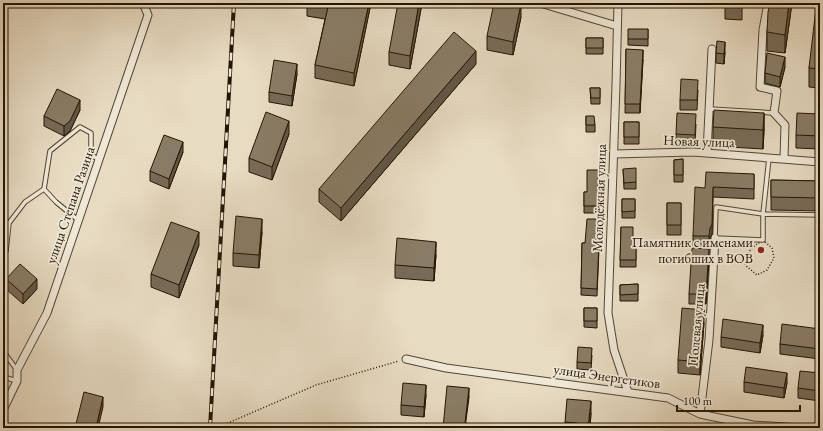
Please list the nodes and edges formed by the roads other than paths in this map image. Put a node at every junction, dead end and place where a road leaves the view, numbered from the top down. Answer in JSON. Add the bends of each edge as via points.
{"nodes":[{"id":1,"x":143,"y":3,"type":"edge"},
{"id":2,"x":540,"y":3,"type":"edge"},
{"id":3,"x":618,"y":3,"type":"edge"},
{"id":4,"x":768,"y":3,"type":"edge"},
{"id":5,"x":617,"y":26,"type":"junction"},
{"id":6,"x":712,"y":49,"type":"dead end"},
{"id":7,"x":709,"y":109,"type":"junction"},
{"id":8,"x":774,"y":113,"type":"junction"},
{"id":9,"x":707,"y":153,"type":"junction"},
{"id":10,"x":614,"y":154,"type":"junction"},
{"id":11,"x":769,"y":157,"type":"junction"},
{"id":12,"x":784,"y":158,"type":"junction"},
{"id":13,"x":99,"y":160,"type":"junction"},
{"id":14,"x":820,"y":162,"type":"edge"},
{"id":15,"x":44,"y":189,"type":"junction"},
{"id":16,"x":763,"y":214,"type":"junction"},
{"id":17,"x":820,"y":215,"type":"edge"},
{"id":18,"x":79,"y":220,"type":"junction"},
{"id":19,"x":715,"y":238,"type":"junction"},
{"id":20,"x":3,"y":254,"type":"edge"},
{"id":21,"x":3,"y":351,"type":"edge"},
{"id":22,"x":406,"y":359,"type":"road end"},
{"id":23,"x":17,"y":370,"type":"junction"},
{"id":24,"x":3,"y":377,"type":"edge"},
{"id":25,"x":17,"y":381,"type":"junction"},
{"id":26,"x":628,"y":392,"type":"junction"},
{"id":27,"x":3,"y":410,"type":"edge"},
{"id":28,"x":700,"y":414,"type":"junction"},
{"id":29,"x":802,"y":428,"type":"edge"}],
"edges":[{"from":1,"to":13,"type":"street","name":"улица Степана Разина","via":[[148,15]]},
{"from":2,"to":5,"type":"street"},
{"from":3,"to":5,"type":"street","name":"Молодёжная улица"},
{"from":4,"to":8,"type":"street","via":[[763,30],[760,86],[777,91]]},
{"from":5,"to":10,"type":"street","name":"Молодёжная улица"},
{"from":6,"to":7,"type":"street"},
{"from":7,"to":8,"type":"lane"},
{"from":7,"to":9,"type":"street"},
{"from":8,"to":12,"type":"street","via":[[785,126]]},
{"from":9,"to":10,"type":"street","name":"Новая улица"},
{"from":9,"to":11,"type":"street","name":"Новая улица"},
{"from":10,"to":26,"type":"street","name":"Молодёжная улица","via":[[608,313],[614,350]]},
{"from":11,"to":12,"type":"street","name":"Новая улица"},
{"from":11,"to":16,"type":"lane"},
{"from":12,"to":14,"type":"street","name":"Новая улица"},
{"from":13,"to":15,"type":"lane","via":[[91,155],[91,133],[80,127],[50,151]]},
{"from":13,"to":18,"type":"street","name":"улица Степана Разина"},
{"from":15,"to":18,"type":"lane"},
{"from":15,"to":20,"type":"lane","via":[[25,202],[9,223],[6,251]]},
{"from":16,"to":17,"type":"lane"},
{"from":16,"to":19,"type":"lane","via":[[763,240]]},
{"from":16,"to":19,"type":"lane","via":[[716,207]]},
{"from":18,"to":23,"type":"street","name":"улица Степана Разина","via":[[47,313]]},
{"from":19,"to":28,"type":"street","name":"Полевая улица","via":[[709,340]]},
{"from":21,"to":23,"type":"lane"},
{"from":22,"to":26,"type":"street","name":"улица Энергетиков","via":[[446,368]]},
{"from":23,"to":25,"type":"street","name":"улица Степана Разина"},
{"from":24,"to":25,"type":"lane"},
{"from":25,"to":27,"type":"street","name":"улица Степана Разина"},
{"from":26,"to":28,"type":"street","name":"улица Энергетиков","via":[[668,398]]},
{"from":28,"to":29,"type":"street","name":"улица Энергетиков","via":[[752,425]]}]}
